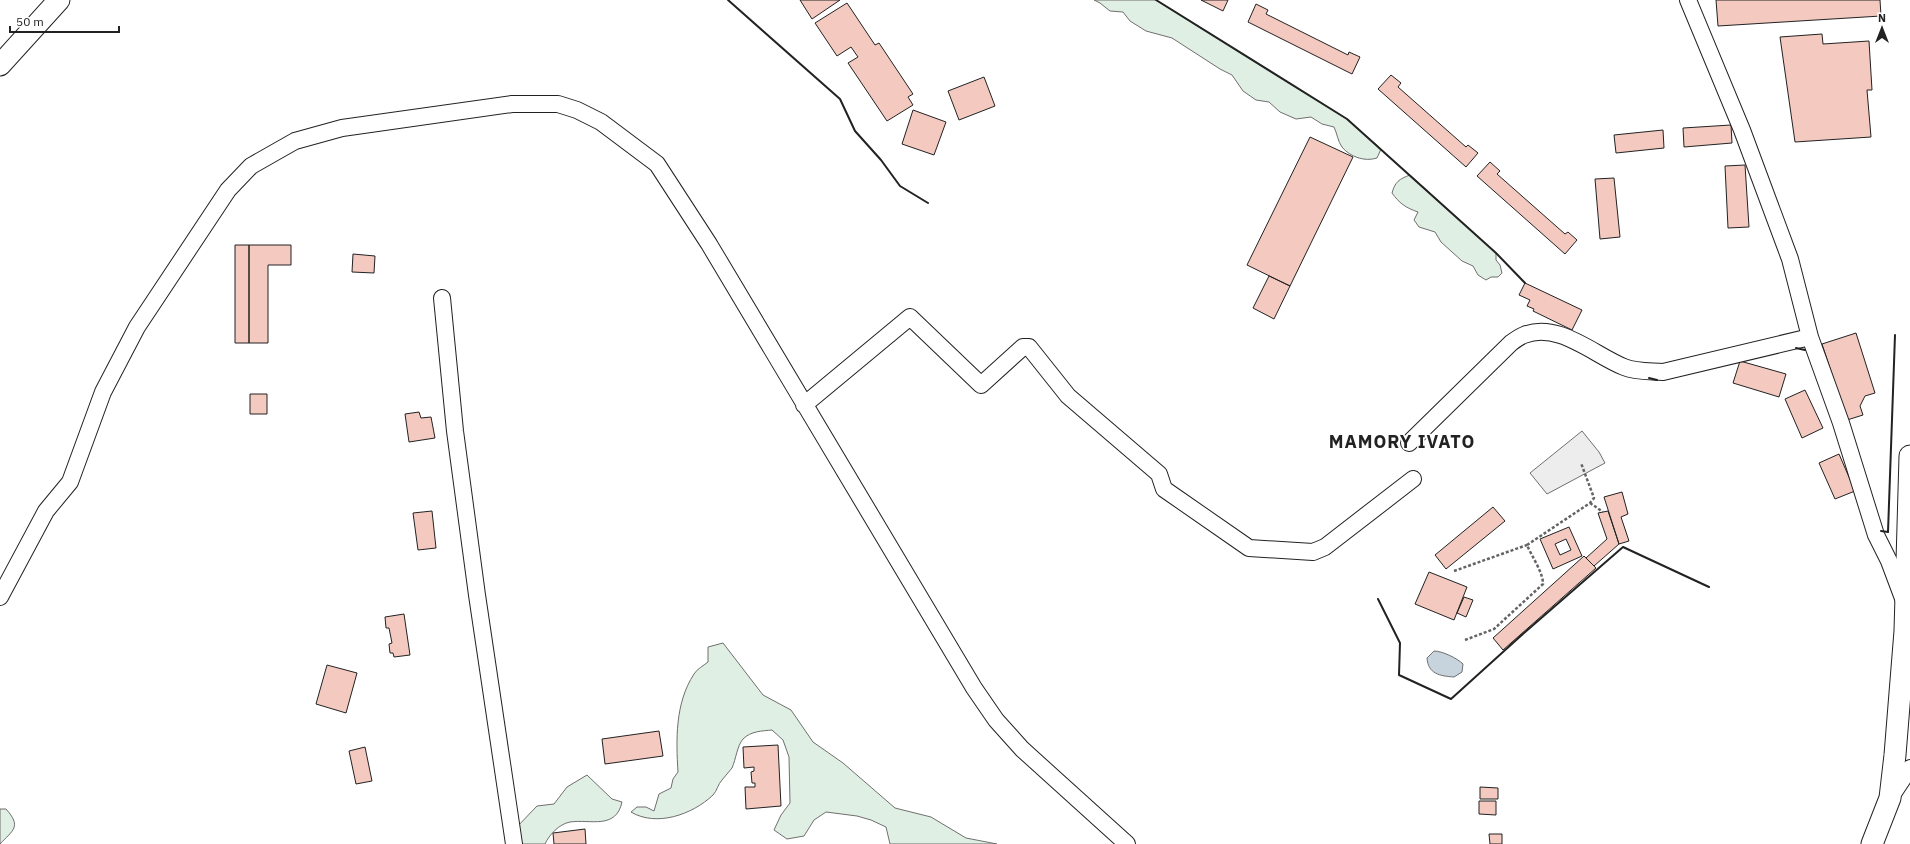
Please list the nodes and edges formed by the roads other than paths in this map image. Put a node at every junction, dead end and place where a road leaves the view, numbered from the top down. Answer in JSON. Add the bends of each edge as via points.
{"nodes":[{"id":1,"x":59,"y":0,"type":"edge"},
{"id":2,"x":1688,"y":0,"type":"edge"},
{"id":3,"x":0,"y":65,"type":"edge"},
{"id":4,"x":442,"y":298,"type":"dead end"},
{"id":5,"x":1798,"y":327,"type":"dead end"},
{"id":6,"x":1810,"y":337,"type":"junction"},
{"id":7,"x":804,"y":404,"type":"junction"},
{"id":8,"x":1409,"y":443,"type":"dead end"},
{"id":9,"x":1910,"y":456,"type":"edge"},
{"id":10,"x":1413,"y":479,"type":"dead end"},
{"id":11,"x":0,"y":597,"type":"edge"},
{"id":12,"x":1907,"y":609,"type":"edge"},
{"id":13,"x":1910,"y":768,"type":"edge"},
{"id":14,"x":1890,"y":798,"type":"junction"},
{"id":15,"x":514,"y":844,"type":"edge"},
{"id":16,"x":1127,"y":844,"type":"edge"},
{"id":17,"x":1872,"y":844,"type":"edge"}],
"edges":[{"from":1,"to":3,"type":"main road"},
{"from":2,"to":6,"type":"street","via":[[1742,130],[1790,259]]},
{"from":4,"to":15,"type":"street","via":[[477,595]]},
{"from":5,"to":6,"type":"street"},
{"from":6,"to":8,"type":"street","via":[[1664,372],[1640,371],[1625,367],[1562,335],[1544,332],[1525,334],[1511,343]]},
{"from":6,"to":12,"type":"street","via":[[1841,423],[1876,535]]},
{"from":7,"to":10,"type":"street","via":[[910,317],[981,385],[1023,347],[1029,348],[1068,396],[1159,474],[1164,489],[1249,548],[1313,552],[1325,547]]},
{"from":7,"to":11,"type":"street","via":[[709,244],[657,164],[601,122],[558,104],[512,104],[342,128],[295,141],[251,166],[228,190],[137,326],[103,392],[70,482],[46,511]]},
{"from":7,"to":16,"type":"street","via":[[974,688],[996,720],[1022,749]]},
{"from":9,"to":12,"type":"main road"},
{"from":12,"to":14,"type":"main road"},
{"from":13,"to":14,"type":"street"},
{"from":14,"to":17,"type":"main road"}]}
